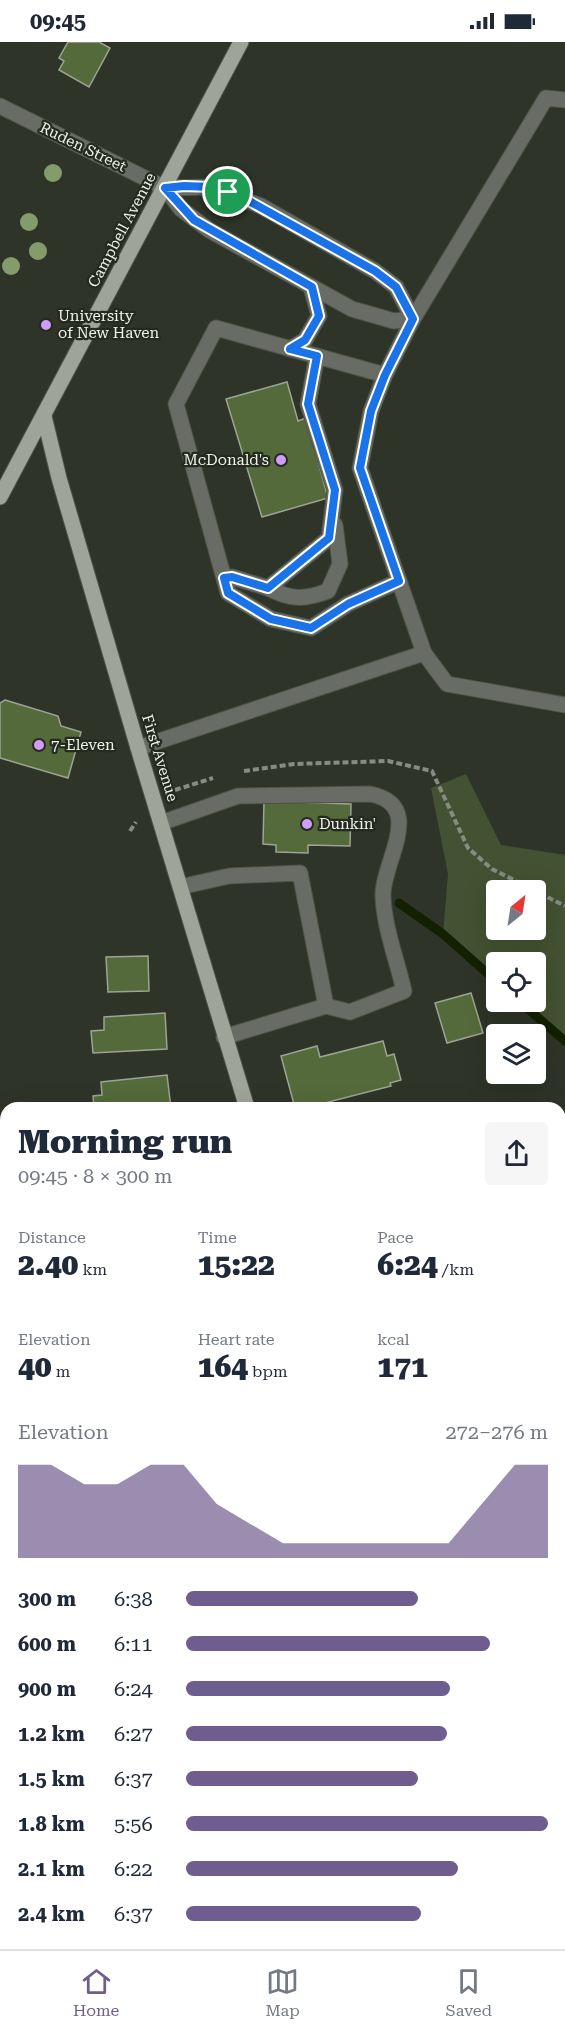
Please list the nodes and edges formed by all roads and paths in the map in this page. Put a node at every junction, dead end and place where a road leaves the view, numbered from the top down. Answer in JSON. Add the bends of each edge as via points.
{"nodes":[{"id":1,"x":240,"y":42,"type":"edge"},
{"id":2,"x":565,"y":100,"type":"edge"},
{"id":3,"x":0,"y":106,"type":"edge"},
{"id":4,"x":165,"y":188,"type":"junction"},
{"id":5,"x":312,"y":287,"type":"junction"},
{"id":6,"x":413,"y":319,"type":"junction"},
{"id":7,"x":290,"y":349,"type":"junction"},
{"id":8,"x":317,"y":356,"type":"junction"},
{"id":9,"x":385,"y":375,"type":"junction"},
{"id":10,"x":44,"y":416,"type":"junction"},
{"id":11,"x":0,"y":497,"type":"edge"},
{"id":12,"x":334,"y":514,"type":"junction"},
{"id":13,"x":224,"y":578,"type":"junction"},
{"id":14,"x":399,"y":581,"type":"junction"},
{"id":15,"x":268,"y":588,"type":"junction"},
{"id":16,"x":424,"y":653,"type":"junction"},
{"id":17,"x":565,"y":705,"type":"edge"},
{"id":18,"x":138,"y":748,"type":"junction"},
{"id":19,"x":161,"y":823,"type":"junction"},
{"id":20,"x":180,"y":887,"type":"junction"},
{"id":21,"x":326,"y":1006,"type":"junction"},
{"id":22,"x":224,"y":1037,"type":"junction"},
{"id":23,"x":245,"y":1102,"type":"edge"}],
"edges":[{"from":1,"to":4,"type":"main road","name":"Campbell Avenue"},
{"from":2,"to":6,"type":"street","via":[[546,98]]},
{"from":3,"to":4,"type":"street","name":"Ruden Street"},
{"from":4,"to":5,"type":"street","via":[[194,220]]},
{"from":4,"to":6,"type":"street","via":[[212,187],[261,206],[389,282],[404,298]]},
{"from":4,"to":10,"type":"main road","name":"Campbell Avenue"},
{"from":5,"to":6,"type":"street","via":[[374,317]]},
{"from":5,"to":7,"type":"street","via":[[319,316],[305,340]]},
{"from":6,"to":9,"type":"street"},
{"from":7,"to":8,"type":"street"},
{"from":7,"to":13,"type":"street","via":[[216,328],[176,404]]},
{"from":8,"to":9,"type":"street"},
{"from":8,"to":12,"type":"street","via":[[308,404],[335,490]]},
{"from":9,"to":14,"type":"street","via":[[371,411],[360,468]]},
{"from":10,"to":11,"type":"main road","name":"Campbell Avenue"},
{"from":10,"to":18,"type":"main road","name":"First Avenue"},
{"from":12,"to":15,"type":"street","via":[[329,538]]},
{"from":12,"to":15,"type":"street","via":[[340,564],[328,591],[306,599]]},
{"from":13,"to":14,"type":"street","via":[[228,593],[271,619],[311,628],[348,604]]},
{"from":13,"to":15,"type":"street"},
{"from":14,"to":16,"type":"street"},
{"from":16,"to":17,"type":"street","via":[[447,684]]},
{"from":16,"to":18,"type":"street"},
{"from":18,"to":19,"type":"main road","name":"First Avenue"},
{"from":19,"to":20,"type":"main road","name":"First Avenue"},
{"from":19,"to":21,"type":"street","via":[[238,796],[363,793],[389,801],[397,814],[399,831],[383,897],[404,991],[350,1012]]},
{"from":20,"to":21,"type":"street","via":[[229,876],[300,873]]},
{"from":20,"to":22,"type":"main road","name":"First Avenue"},
{"from":21,"to":22,"type":"street"},
{"from":22,"to":23,"type":"main road","name":"First Avenue"}]}
